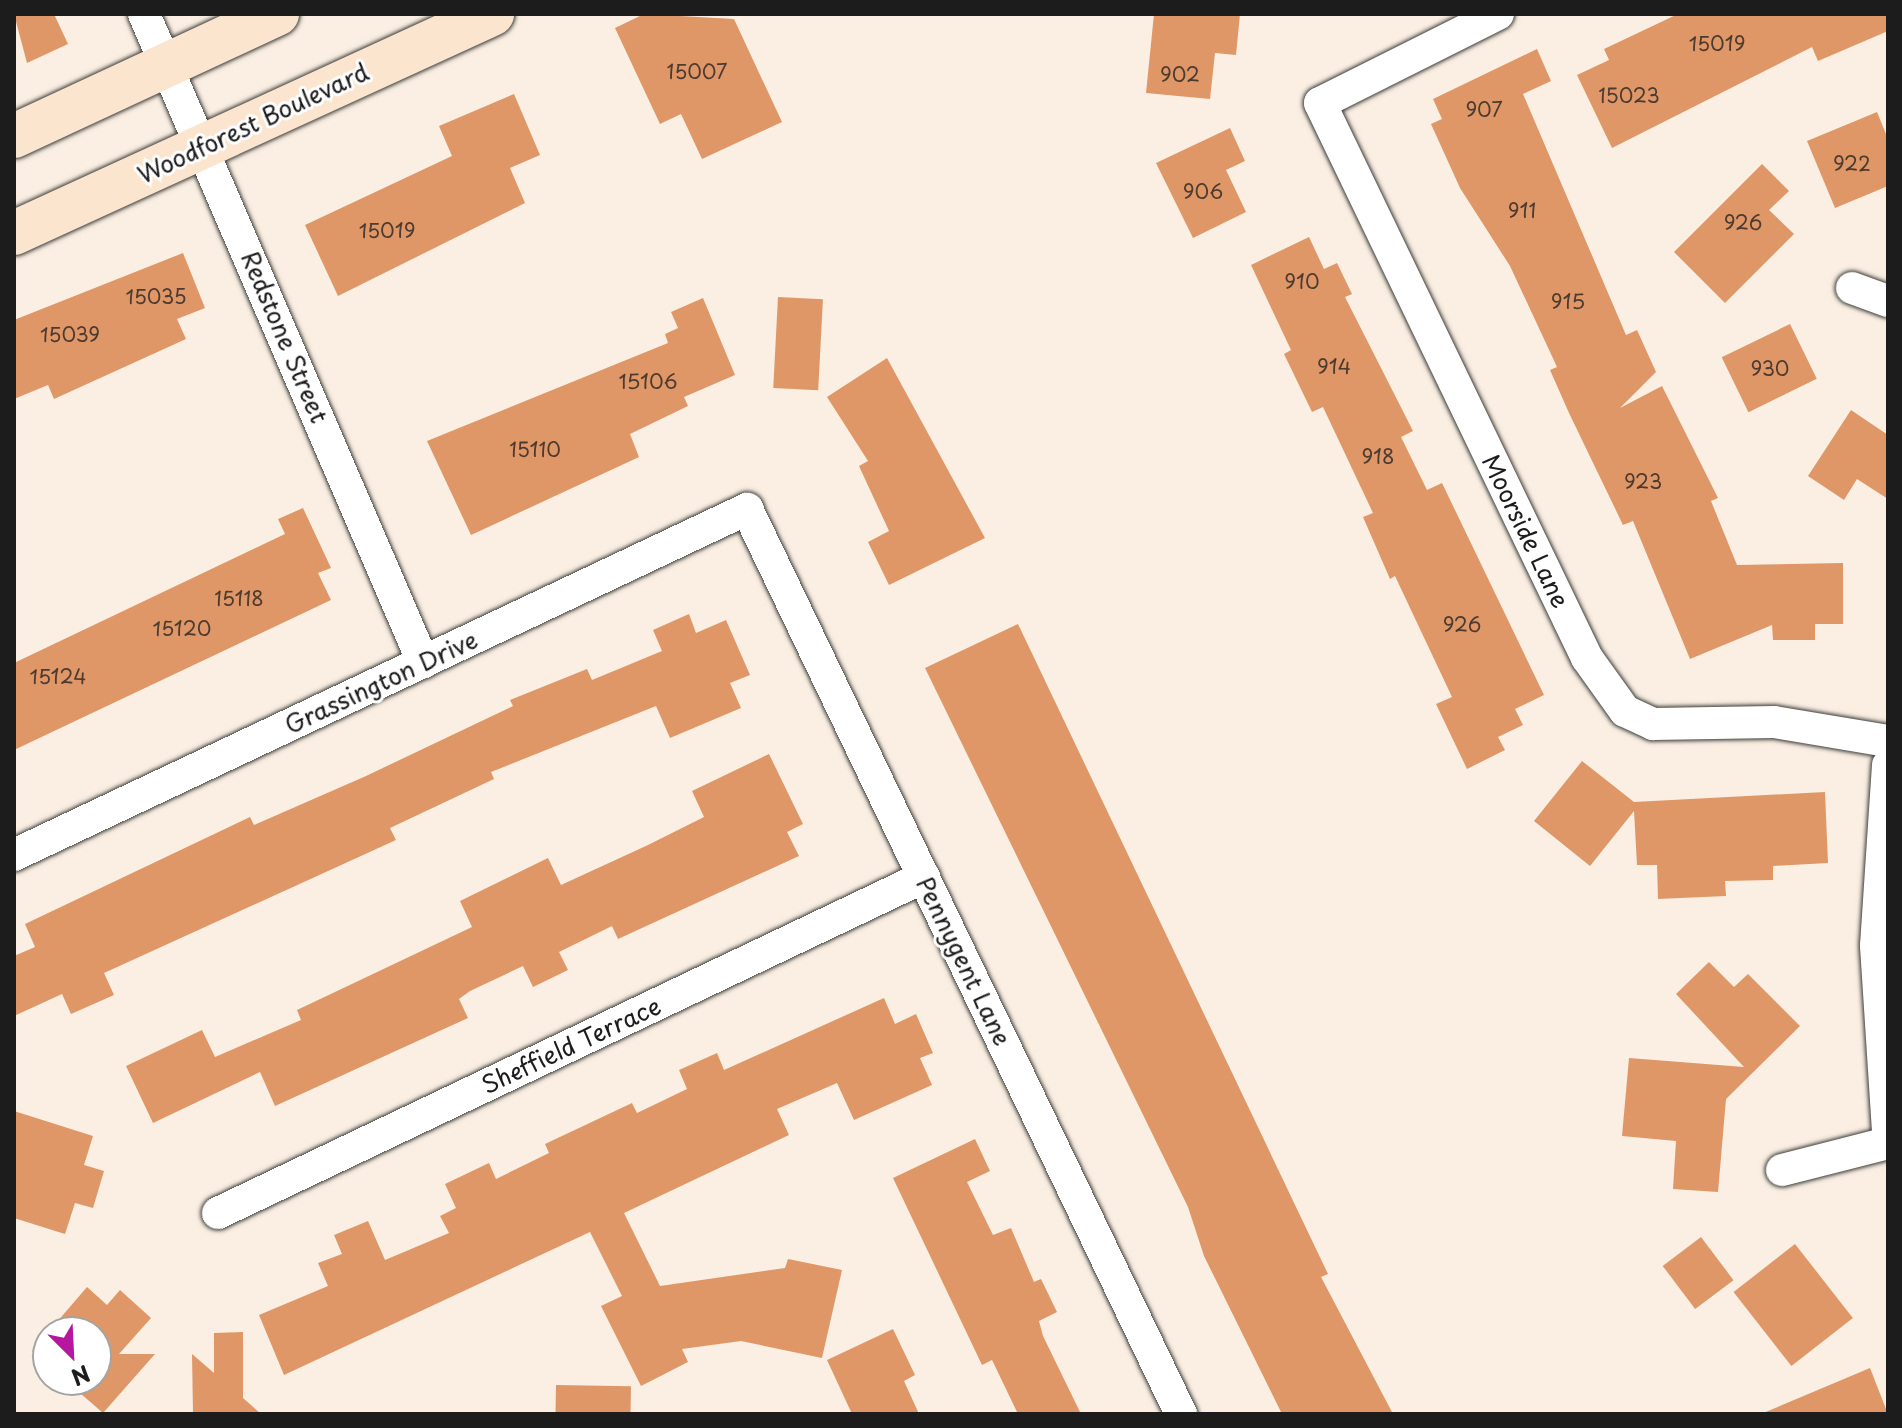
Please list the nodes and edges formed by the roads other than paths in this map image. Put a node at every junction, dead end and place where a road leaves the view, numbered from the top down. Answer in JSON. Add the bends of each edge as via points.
{"nodes":[{"id":1,"x":144,"y":14,"type":"edge"},
{"id":2,"x":277,"y":14,"type":"edge"},
{"id":3,"x":492,"y":14,"type":"edge"},
{"id":4,"x":1498,"y":14,"type":"edge"},
{"id":5,"x":167,"y":65,"type":"junction"},
{"id":6,"x":14,"y":136,"type":"edge"},
{"id":7,"x":204,"y":145,"type":"junction"},
{"id":8,"x":14,"y":233,"type":"edge"},
{"id":9,"x":1852,"y":288,"type":"dead end"},
{"id":10,"x":1888,"y":301,"type":"edge"},
{"id":11,"x":747,"y":509,"type":"joint"},
{"id":12,"x":423,"y":662,"type":"junction"},
{"id":13,"x":1888,"y":741,"type":"edge"},
{"id":14,"x":1888,"y":765,"type":"edge"},
{"id":15,"x":14,"y":855,"type":"edge"},
{"id":16,"x":924,"y":877,"type":"junction"},
{"id":17,"x":1888,"y":1132,"type":"edge"},
{"id":18,"x":1888,"y":1143,"type":"edge"},
{"id":19,"x":1782,"y":1170,"type":"dead end"},
{"id":20,"x":218,"y":1213,"type":"dead end"},
{"id":21,"x":1181,"y":1414,"type":"edge"}],
"edges":[{"from":1,"to":5,"type":"street","name":"Redstone Street"},
{"from":2,"to":5,"type":"main road"},
{"from":3,"to":7,"type":"main road","name":"Woodforest Boulevard"},
{"from":4,"to":13,"type":"street","name":"Moorside Lane","via":[[1320,103],[1604,688],[1625,711],[1653,724],[1774,722]]},
{"from":5,"to":6,"type":"main road"},
{"from":5,"to":7,"type":"street","name":"Redstone Street"},
{"from":7,"to":8,"type":"main road","name":"Woodforest Boulevard"},
{"from":7,"to":12,"type":"street","name":"Redstone Street"},
{"from":9,"to":10,"type":"street"},
{"from":11,"to":12,"type":"street","name":"Grassington Drive"},
{"from":11,"to":16,"type":"street","name":"Pennygent Lane"},
{"from":12,"to":15,"type":"street","name":"Grassington Drive"},
{"from":14,"to":17,"type":"street","via":[[1876,946]]},
{"from":16,"to":20,"type":"street","name":"Sheffield Terrace"},
{"from":16,"to":21,"type":"street","name":"Pennygent Lane"},
{"from":18,"to":19,"type":"street"}]}
